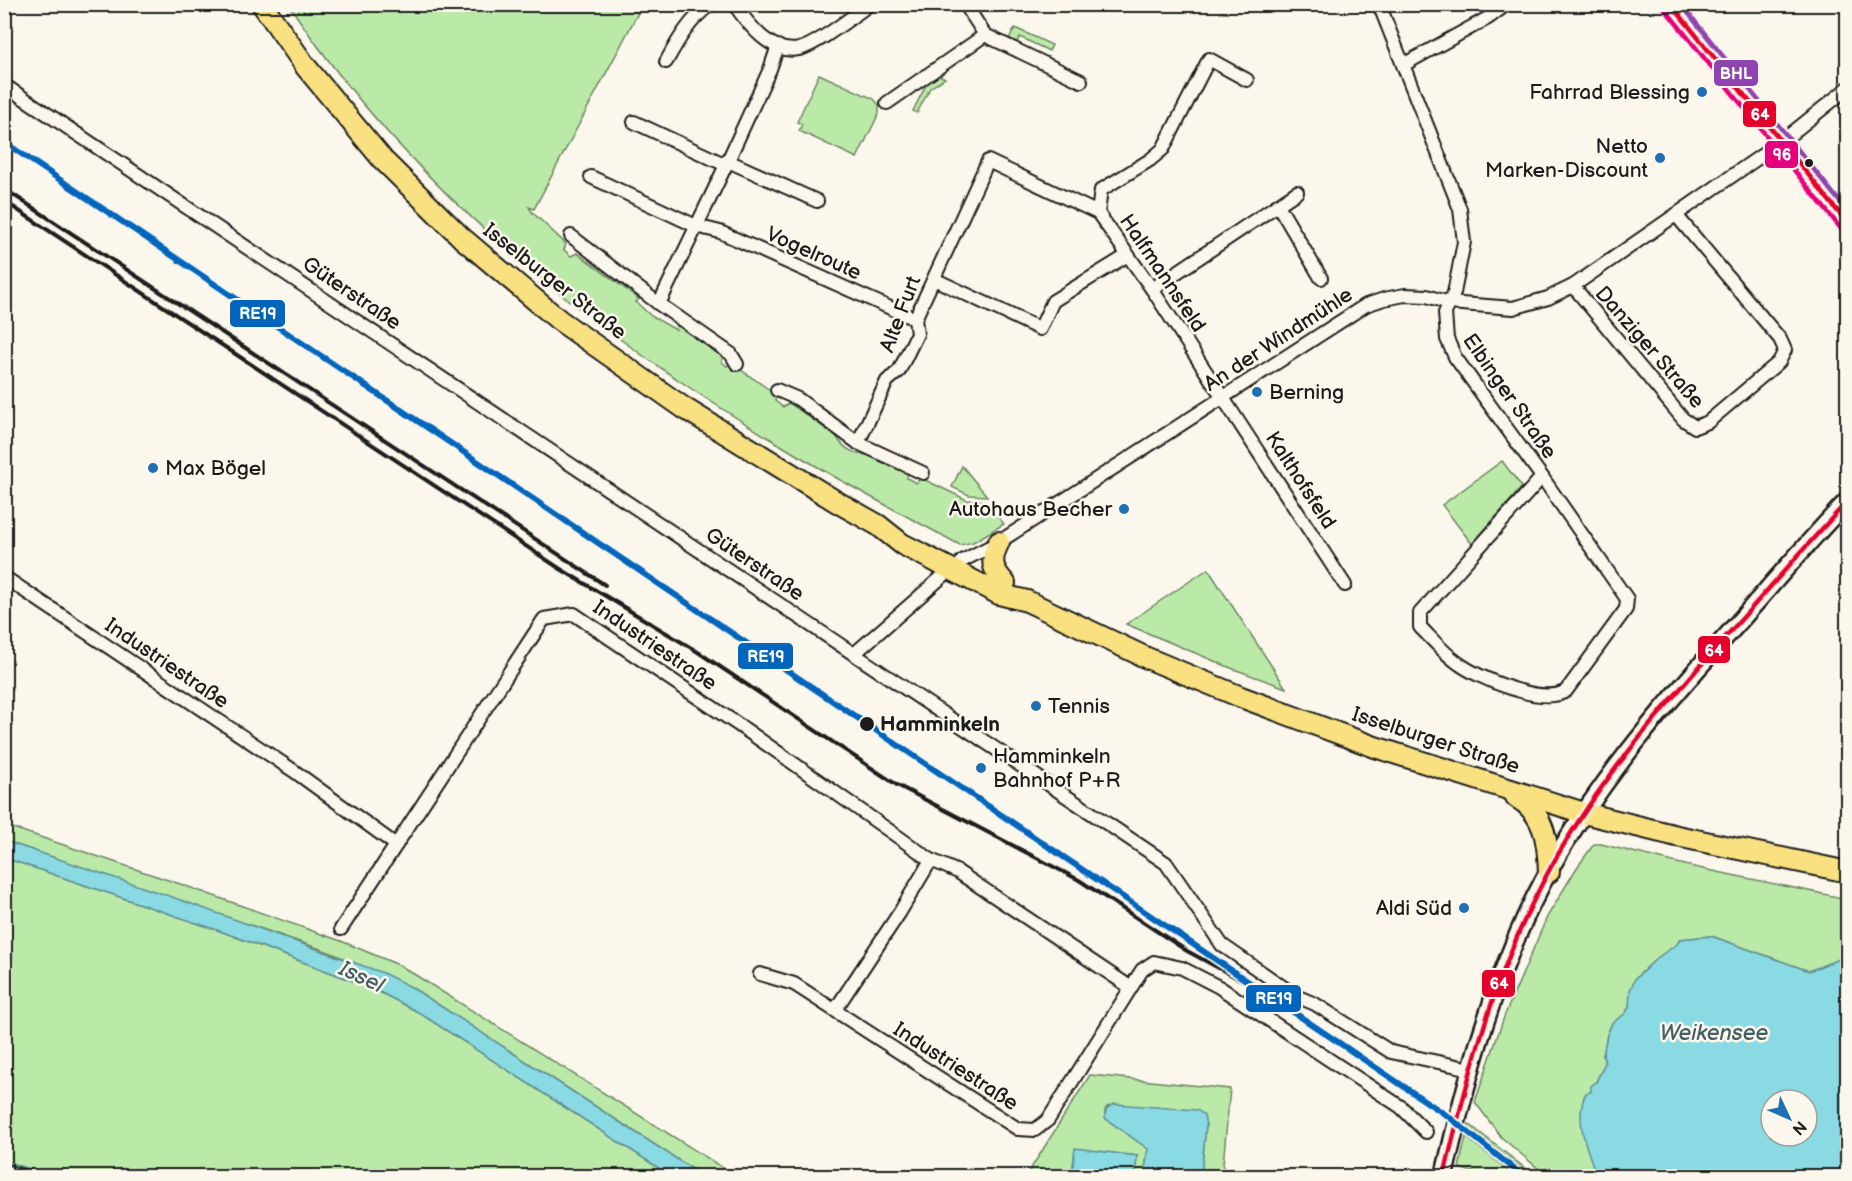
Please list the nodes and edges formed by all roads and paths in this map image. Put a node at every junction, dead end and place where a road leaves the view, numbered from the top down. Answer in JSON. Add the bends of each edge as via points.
{"nodes":[{"id":1,"x":262,"y":4,"type":"edge"},
{"id":2,"x":711,"y":4,"type":"edge"},
{"id":3,"x":734,"y":4,"type":"edge"},
{"id":4,"x":870,"y":4,"type":"edge"},
{"id":5,"x":965,"y":4,"type":"edge"},
{"id":6,"x":1379,"y":4,"type":"edge"},
{"id":7,"x":1507,"y":4,"type":"edge"},
{"id":8,"x":1671,"y":4,"type":"edge"},
{"id":9,"x":985,"y":35,"type":"junction"},
{"id":10,"x":778,"y":46,"type":"junction"},
{"id":11,"x":666,"y":62,"type":"dead end"},
{"id":12,"x":1403,"y":64,"type":"junction"},
{"id":13,"x":1247,"y":80,"type":"dead end"},
{"id":14,"x":1081,"y":81,"type":"dead end"},
{"id":15,"x":4,"y":85,"type":"edge"},
{"id":16,"x":1848,"y":88,"type":"edge"},
{"id":17,"x":887,"y":103,"type":"dead end"},
{"id":18,"x":634,"y":122,"type":"dead end"},
{"id":19,"x":1781,"y":142,"type":"junction"},
{"id":20,"x":988,"y":161,"type":"joint"},
{"id":21,"x":727,"y":163,"type":"junction"},
{"id":22,"x":591,"y":177,"type":"dead end"},
{"id":23,"x":1297,"y":192,"type":"dead end"},
{"id":24,"x":817,"y":201,"type":"dead end"},
{"id":25,"x":1278,"y":205,"type":"junction"},
{"id":26,"x":1098,"y":213,"type":"junction"},
{"id":27,"x":1676,"y":215,"type":"junction"},
{"id":28,"x":1848,"y":225,"type":"edge"},
{"id":29,"x":696,"y":226,"type":"junction"},
{"id":30,"x":571,"y":236,"type":"dead end"},
{"id":31,"x":1128,"y":255,"type":"junction"},
{"id":32,"x":1321,"y":278,"type":"dead end"},
{"id":33,"x":934,"y":279,"type":"junction"},
{"id":34,"x":1573,"y":286,"type":"junction"},
{"id":35,"x":1152,"y":289,"type":"junction"},
{"id":36,"x":1449,"y":303,"type":"junction"},
{"id":37,"x":659,"y":304,"type":"junction"},
{"id":38,"x":915,"y":319,"type":"junction"},
{"id":39,"x":737,"y":364,"type":"dead end"},
{"id":40,"x":777,"y":390,"type":"dead end"},
{"id":41,"x":1223,"y":397,"type":"junction"},
{"id":42,"x":858,"y":443,"type":"junction"},
{"id":43,"x":923,"y":473,"type":"dead end"},
{"id":44,"x":1542,"y":477,"type":"junction"},
{"id":45,"x":1848,"y":500,"type":"edge"},
{"id":46,"x":999,"y":542,"type":"junction"},
{"id":47,"x":957,"y":565,"type":"junction"},
{"id":48,"x":4,"y":578,"type":"edge"},
{"id":49,"x":1005,"y":583,"type":"junction"},
{"id":50,"x":1345,"y":585,"type":"dead end"},
{"id":51,"x":1027,"y":601,"type":"junction"},
{"id":52,"x":854,"y":654,"type":"junction"},
{"id":53,"x":1495,"y":786,"type":"junction"},
{"id":54,"x":1584,"y":813,"type":"junction"},
{"id":55,"x":396,"y":845,"type":"junction"},
{"id":56,"x":931,"y":860,"type":"junction"},
{"id":57,"x":1549,"y":872,"type":"junction"},
{"id":58,"x":1848,"y":872,"type":"edge"},
{"id":59,"x":341,"y":929,"type":"dead end"},
{"id":60,"x":760,"y":974,"type":"dead end"},
{"id":61,"x":1130,"y":987,"type":"junction"},
{"id":62,"x":835,"y":1010,"type":"junction"},
{"id":63,"x":1471,"y":1069,"type":"junction"},
{"id":64,"x":1426,"y":1132,"type":"dead end"},
{"id":65,"x":4,"y":1171,"type":"edge"},
{"id":66,"x":22,"y":1176,"type":"edge"},
{"id":67,"x":1444,"y":1176,"type":"edge"}],
"edges":[{"from":1,"to":47,"type":"main road","name":"Isselburger Straße","via":[[306,67],[382,160],[462,238],[559,320],[684,408],[878,525],[902,544]]},
{"from":2,"to":11,"type":"street","via":[[682,33]]},
{"from":3,"to":10,"type":"street","via":[[752,29]]},
{"from":4,"to":10,"type":"street","via":[[812,44],[801,49]]},
{"from":5,"to":9,"type":"street"},
{"from":6,"to":12,"type":"street"},
{"from":7,"to":12,"type":"street"},
{"from":8,"to":19,"type":"street"},
{"from":9,"to":14,"type":"street"},
{"from":9,"to":17,"type":"street"},
{"from":10,"to":21,"type":"street"},
{"from":12,"to":36,"type":"street","via":[[1460,210],[1464,242]]},
{"from":13,"to":26,"type":"street","via":[[1209,59],[1163,148],[1101,190]]},
{"from":15,"to":52,"type":"street","name":"Güterstraße"},
{"from":16,"to":19,"type":"street","name":"Danziger Straße"},
{"from":18,"to":21,"type":"street"},
{"from":19,"to":27,"type":"street","name":"Danziger Straße"},
{"from":19,"to":28,"type":"street"},
{"from":20,"to":26,"type":"street","name":"Halfmannsfeld"},
{"from":20,"to":33,"type":"street","name":"Alte Furt"},
{"from":21,"to":24,"type":"street"},
{"from":21,"to":29,"type":"street"},
{"from":22,"to":29,"type":"street","name":"Vogelroute"},
{"from":23,"to":25,"type":"street"},
{"from":25,"to":32,"type":"street"},
{"from":25,"to":35,"type":"street"},
{"from":26,"to":31,"type":"street","name":"Halfmannsfeld"},
{"from":27,"to":34,"type":"street","name":"Danziger Straße"},
{"from":27,"to":34,"type":"street","name":"Danziger Straße","via":[[1780,339],[1785,350],[1779,362],[1708,422],[1695,427],[1683,419]]},
{"from":29,"to":37,"type":"street"},
{"from":29,"to":38,"type":"street","name":"Vogelroute","via":[[720,232]]},
{"from":30,"to":37,"type":"street"},
{"from":31,"to":33,"type":"street","via":[[1053,301],[1040,329]]},
{"from":31,"to":35,"type":"street","name":"Halfmannsfeld"},
{"from":33,"to":38,"type":"street","name":"Alte Furt"},
{"from":34,"to":36,"type":"street","name":"Danziger Straße","via":[[1513,308]]},
{"from":35,"to":41,"type":"street","name":"Halfmannsfeld"},
{"from":36,"to":41,"type":"street","name":"An der Windmühle","via":[[1427,296],[1405,296],[1366,305]]},
{"from":36,"to":44,"type":"street","name":"Elbinger Straße","via":[[1445,327],[1455,357]]},
{"from":37,"to":39,"type":"street","via":[[731,354]]},
{"from":38,"to":42,"type":"street","name":"Alte Furt","via":[[917,334],[899,371],[887,381]]},
{"from":40,"to":42,"type":"street","via":[[798,399]]},
{"from":41,"to":46,"type":"street","name":"An der Windmühle"},
{"from":41,"to":50,"type":"street","name":"Kalthofsfeld"},
{"from":42,"to":43,"type":"street"},
{"from":44,"to":44,"type":"street","name":"Elbinger Straße","via":[[1627,599],[1626,609],[1560,695],[1528,693],[1499,685],[1457,663],[1420,627],[1420,613]]},
{"from":45,"to":54,"type":"main road","via":[[1689,677],[1634,743]]},
{"from":46,"to":47,"type":"street","name":"An der Windmühle"},
{"from":46,"to":49,"type":"main road","via":[[993,566]]},
{"from":47,"to":49,"type":"main road","name":"Isselburger Straße"},
{"from":47,"to":51,"type":"main road","name":"Isselburger Straße","via":[[999,594]]},
{"from":47,"to":52,"type":"street","name":"An der Windmühle"},
{"from":48,"to":55,"type":"street","name":"Industriestraße","via":[[294,771]]},
{"from":49,"to":51,"type":"main road","name":"Isselburger Straße"},
{"from":51,"to":53,"type":"main road","name":"Isselburger Straße","via":[[1241,697]]},
{"from":52,"to":63,"type":"street","name":"Güterstraße","via":[[1166,863],[1222,945],[1296,996],[1391,1052]]},
{"from":53,"to":54,"type":"main road","name":"Isselburger Straße"},
{"from":53,"to":57,"type":"main road","via":[[1524,801],[1537,816],[1548,844]]},
{"from":54,"to":57,"type":"main road"},
{"from":54,"to":58,"type":"main road","name":"Isselburger Straße"},
{"from":55,"to":56,"type":"street","name":"Industriestraße","via":[[543,619],[574,614]]},
{"from":55,"to":59,"type":"street","name":"Industriestraße"},
{"from":56,"to":61,"type":"street","name":"Industriestraße","via":[[958,872]]},
{"from":56,"to":62,"type":"street"},
{"from":57,"to":63,"type":"main road","via":[[1494,994]]},
{"from":60,"to":62,"type":"street","name":"Industriestraße","via":[[794,984]]},
{"from":61,"to":62,"type":"street","name":"Industriestraße","via":[[1048,1120],[1035,1130],[1018,1129]]},
{"from":61,"to":64,"type":"street","name":"Industriestraße","via":[[1142,970],[1154,962],[1182,968],[1219,987],[1401,1107]]},
{"from":63,"to":67,"type":"main road"},
{"from":65,"to":66,"type":"street"}]}
